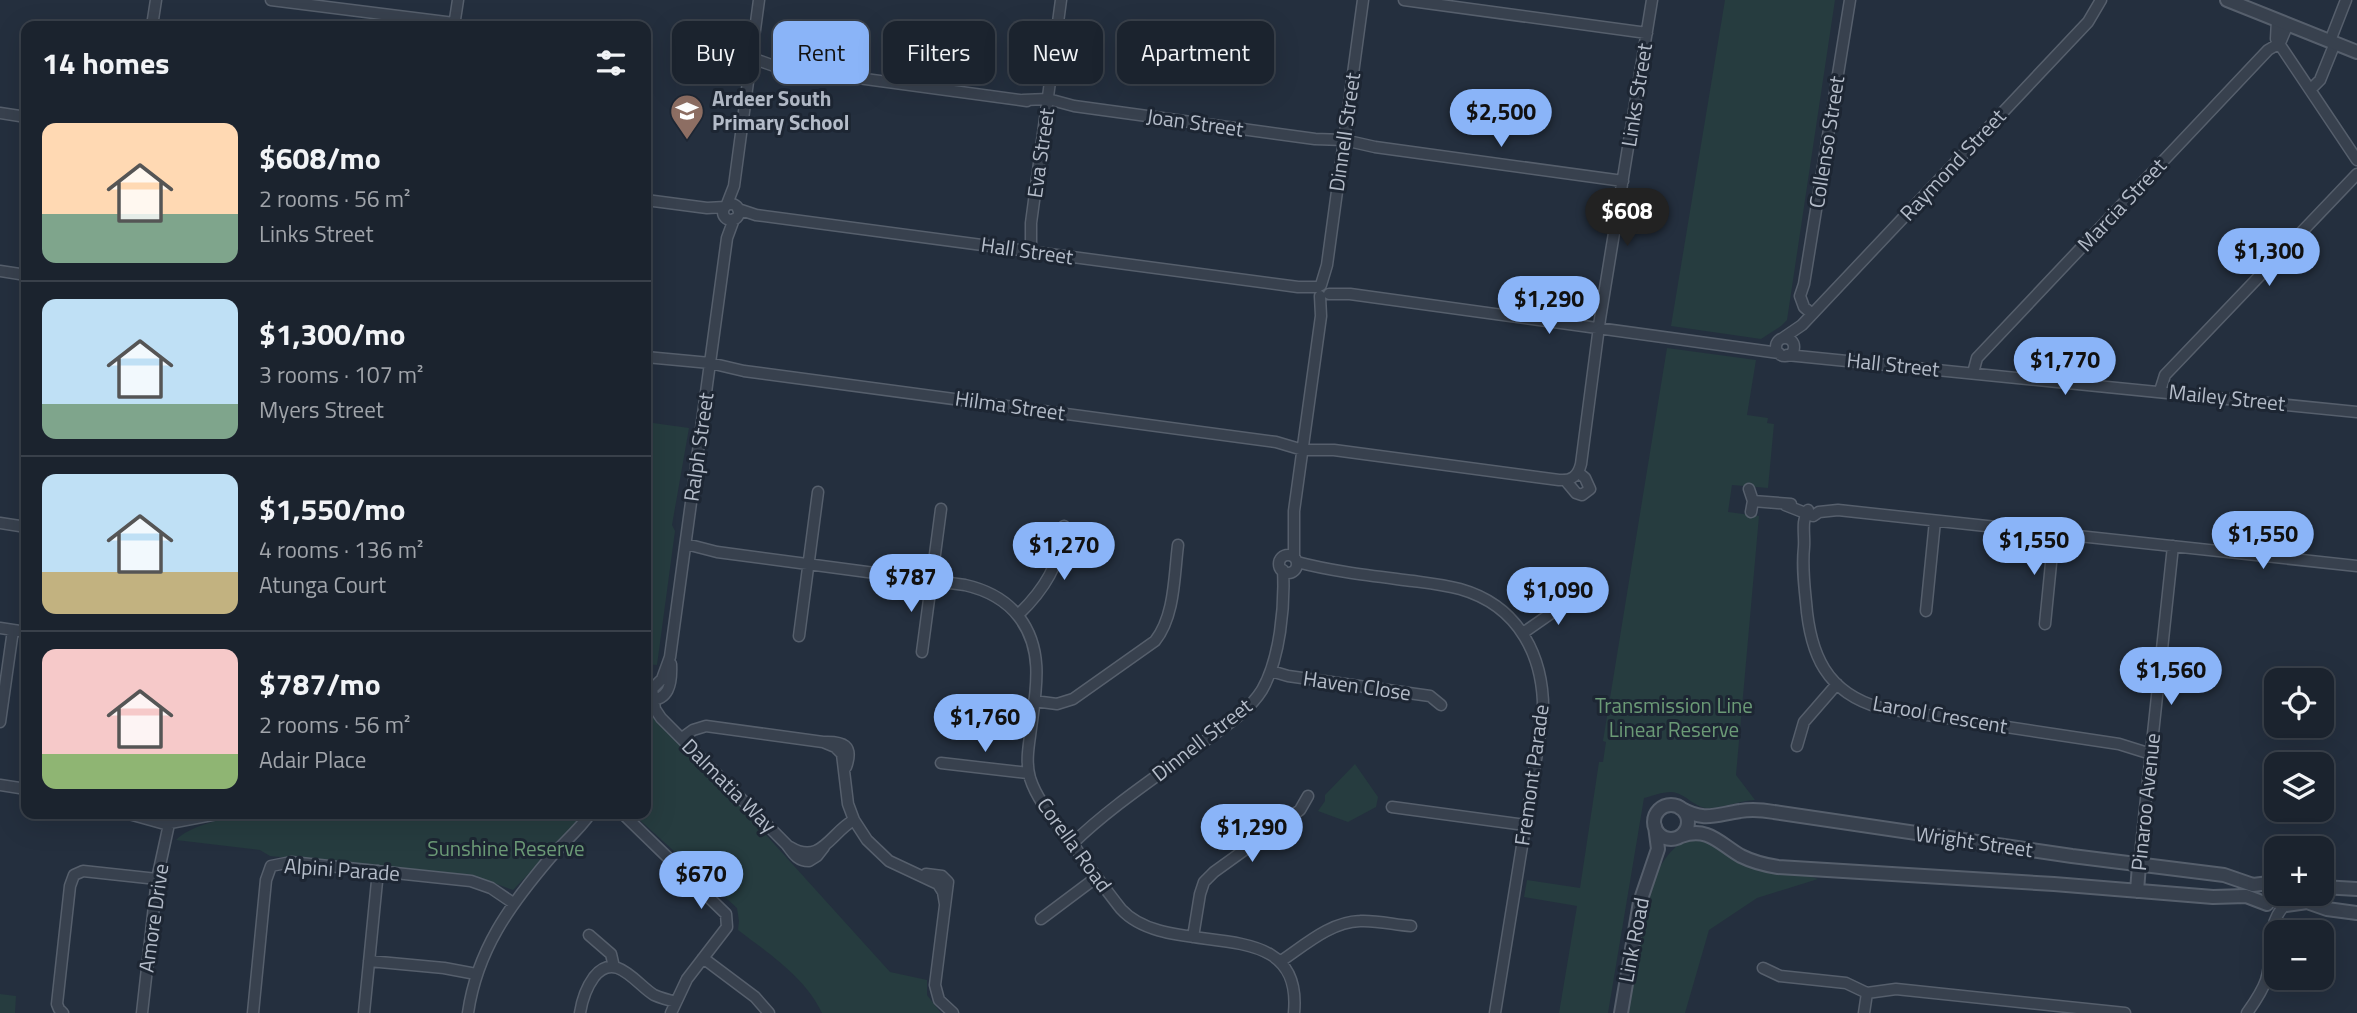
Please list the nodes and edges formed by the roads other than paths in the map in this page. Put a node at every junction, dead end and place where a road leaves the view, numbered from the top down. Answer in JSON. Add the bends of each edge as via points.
{"nodes":[{"id":1,"x":156,"y":0,"type":"edge"},
{"id":2,"x":271,"y":0,"type":"edge"},
{"id":3,"x":458,"y":0,"type":"edge"},
{"id":4,"x":759,"y":0,"type":"edge"},
{"id":5,"x":1061,"y":0,"type":"edge"},
{"id":6,"x":1363,"y":0,"type":"edge"},
{"id":7,"x":1404,"y":0,"type":"edge"},
{"id":8,"x":1652,"y":0,"type":"edge"},
{"id":9,"x":1850,"y":0,"type":"edge"},
{"id":10,"x":2101,"y":0,"type":"edge"},
{"id":11,"x":2227,"y":0,"type":"edge"},
{"id":12,"x":2346,"y":0,"type":"edge"},
{"id":13,"x":153,"y":21,"type":"edge"},
{"id":14,"x":425,"y":21,"type":"edge"},
{"id":15,"x":455,"y":21,"type":"edge"},
{"id":16,"x":756,"y":21,"type":"edge"},
{"id":17,"x":2282,"y":22,"type":"junction"},
{"id":18,"x":1647,"y":33,"type":"junction"},
{"id":19,"x":2333,"y":42,"type":"junction"},
{"id":20,"x":2280,"y":43,"type":"junction"},
{"id":21,"x":2357,"y":52,"type":"edge"},
{"id":22,"x":759,"y":64,"type":"edge"},
{"id":23,"x":748,"y":84,"type":"edge"},
{"id":24,"x":2310,"y":90,"type":"junction"},
{"id":25,"x":1047,"y":103,"type":"junction"},
{"id":26,"x":0,"y":113,"type":"edge"},
{"id":27,"x":21,"y":116,"type":"edge"},
{"id":28,"x":1344,"y":143,"type":"junction"},
{"id":29,"x":2357,"y":160,"type":"edge"},
{"id":30,"x":2357,"y":174,"type":"edge"},
{"id":31,"x":1623,"y":181,"type":"junction"},
{"id":32,"x":651,"y":201,"type":"edge"},
{"id":33,"x":731,"y":211,"type":"junction"},
{"id":34,"x":1028,"y":251,"type":"junction"},
{"id":35,"x":0,"y":271,"type":"edge"},
{"id":36,"x":21,"y":274,"type":"edge"},
{"id":37,"x":1324,"y":291,"type":"junction"},
{"id":38,"x":1814,"y":312,"type":"junction"},
{"id":39,"x":1599,"y":327,"type":"junction"},
{"id":40,"x":1785,"y":347,"type":"junction"},
{"id":41,"x":651,"y":358,"type":"edge"},
{"id":42,"x":710,"y":366,"type":"junction"},
{"id":43,"x":1973,"y":373,"type":"junction"},
{"id":44,"x":2160,"y":391,"type":"junction"},
{"id":45,"x":2357,"y":412,"type":"edge"},
{"id":46,"x":1303,"y":446,"type":"junction"},
{"id":47,"x":1573,"y":477,"type":"joint"},
{"id":48,"x":1749,"y":489,"type":"dead end"},
{"id":49,"x":818,"y":492,"type":"dead end"},
{"id":50,"x":1753,"y":501,"type":"junction"},
{"id":51,"x":940,"y":509,"type":"dead end"},
{"id":52,"x":1751,"y":512,"type":"dead end"},
{"id":53,"x":1808,"y":513,"type":"junction"},
{"id":54,"x":1936,"y":521,"type":"junction"},
{"id":55,"x":0,"y":523,"type":"edge"},
{"id":56,"x":21,"y":526,"type":"edge"},
{"id":57,"x":1064,"y":526,"type":"dead end"},
{"id":58,"x":2054,"y":533,"type":"junction"},
{"id":59,"x":1178,"y":545,"type":"dead end"},
{"id":60,"x":2173,"y":546,"type":"junction"},
{"id":61,"x":685,"y":548,"type":"junction"},
{"id":62,"x":808,"y":564,"type":"junction"},
{"id":63,"x":1291,"y":564,"type":"junction"},
{"id":64,"x":2357,"y":566,"type":"edge"},
{"id":65,"x":931,"y":581,"type":"junction"},
{"id":66,"x":1576,"y":596,"type":"dead end"},
{"id":67,"x":1926,"y":611,"type":"dead end"},
{"id":68,"x":1018,"y":615,"type":"junction"},
{"id":69,"x":2045,"y":624,"type":"dead end"},
{"id":70,"x":0,"y":628,"type":"edge"},
{"id":71,"x":13,"y":630,"type":"junction"},
{"id":72,"x":21,"y":631,"type":"edge"},
{"id":73,"x":1523,"y":633,"type":"junction"},
{"id":74,"x":799,"y":636,"type":"dead end"},
{"id":75,"x":922,"y":652,"type":"dead end"},
{"id":76,"x":670,"y":657,"type":"junction"},
{"id":77,"x":1270,"y":671,"type":"junction"},
{"id":78,"x":1837,"y":684,"type":"junction"},
{"id":79,"x":651,"y":688,"type":"edge"},
{"id":80,"x":654,"y":700,"type":"edge"},
{"id":81,"x":1034,"y":701,"type":"junction"},
{"id":82,"x":1441,"y":705,"type":"dead end"},
{"id":83,"x":0,"y":722,"type":"edge"},
{"id":84,"x":686,"y":742,"type":"junction"},
{"id":85,"x":1797,"y":746,"type":"dead end"},
{"id":86,"x":2152,"y":749,"type":"junction"},
{"id":87,"x":940,"y":763,"type":"dead end"},
{"id":88,"x":1028,"y":773,"type":"junction"},
{"id":89,"x":0,"y":785,"type":"edge"},
{"id":90,"x":21,"y":788,"type":"edge"},
{"id":91,"x":1308,"y":796,"type":"dead end"},
{"id":92,"x":1392,"y":807,"type":"dead end"},
{"id":93,"x":1680,"y":808,"type":"junction"},
{"id":94,"x":149,"y":819,"type":"edge"},
{"id":95,"x":192,"y":819,"type":"edge"},
{"id":96,"x":587,"y":819,"type":"edge"},
{"id":97,"x":626,"y":819,"type":"edge"},
{"id":98,"x":169,"y":824,"type":"junction"},
{"id":99,"x":856,"y":824,"type":"junction"},
{"id":100,"x":1525,"y":825,"type":"junction"},
{"id":101,"x":1655,"y":826,"type":"junction"},
{"id":102,"x":1680,"y":836,"type":"junction"},
{"id":103,"x":1070,"y":840,"type":"junction"},
{"id":104,"x":2139,"y":865,"type":"junction"},
{"id":105,"x":1653,"y":868,"type":"junction"},
{"id":106,"x":378,"y":871,"type":"junction"},
{"id":107,"x":1097,"y":877,"type":"junction"},
{"id":108,"x":157,"y":879,"type":"junction"},
{"id":109,"x":2264,"y":884,"type":"edge"},
{"id":110,"x":2334,"y":888,"type":"edge"},
{"id":111,"x":2357,"y":890,"type":"edge"},
{"id":112,"x":2137,"y":891,"type":"junction"},
{"id":113,"x":513,"y":903,"type":"junction"},
{"id":114,"x":2264,"y":903,"type":"edge"},
{"id":115,"x":2318,"y":906,"type":"edge"},
{"id":116,"x":2357,"y":913,"type":"edge"},
{"id":117,"x":1041,"y":919,"type":"dead end"},
{"id":118,"x":1411,"y":926,"type":"dead end"},
{"id":119,"x":589,"y":934,"type":"dead end"},
{"id":120,"x":1193,"y":937,"type":"junction"},
{"id":121,"x":703,"y":958,"type":"junction"},
{"id":122,"x":369,"y":961,"type":"junction"},
{"id":123,"x":1281,"y":961,"type":"junction"},
{"id":124,"x":614,"y":967,"type":"junction"},
{"id":125,"x":1763,"y":968,"type":"dead end"},
{"id":126,"x":476,"y":974,"type":"junction"},
{"id":127,"x":2264,"y":984,"type":"edge"},
{"id":128,"x":1867,"y":993,"type":"junction"},
{"id":129,"x":676,"y":1002,"type":"junction"},
{"id":130,"x":62,"y":1012,"type":"edge"},
{"id":131,"x":142,"y":1013,"type":"edge"},
{"id":132,"x":253,"y":1013,"type":"edge"},
{"id":133,"x":364,"y":1013,"type":"edge"},
{"id":134,"x":468,"y":1013,"type":"edge"},
{"id":135,"x":580,"y":1013,"type":"edge"},
{"id":136,"x":671,"y":1013,"type":"edge"},
{"id":137,"x":769,"y":1013,"type":"edge"},
{"id":138,"x":953,"y":1013,"type":"edge"},
{"id":139,"x":1294,"y":1013,"type":"edge"},
{"id":140,"x":1494,"y":1013,"type":"edge"},
{"id":141,"x":1621,"y":1013,"type":"edge"},
{"id":142,"x":1864,"y":1013,"type":"edge"},
{"id":143,"x":2125,"y":1013,"type":"edge"},
{"id":144,"x":2247,"y":1013,"type":"edge"}],
"edges":[{"from":1,"to":13,"type":"street"},
{"from":2,"to":14,"type":"street"},
{"from":3,"to":15,"type":"street"},
{"from":4,"to":16,"type":"street","name":"Ralph Street"},
{"from":5,"to":25,"type":"street","name":"Eva Street"},
{"from":6,"to":28,"type":"street","name":"Dinnell Street"},
{"from":7,"to":18,"type":"street"},
{"from":8,"to":18,"type":"street","name":"Links Street"},
{"from":9,"to":38,"type":"street","name":"Collenso Street","via":[[1800,299]]},
{"from":10,"to":38,"type":"street","name":"Raymond Street","via":[[2088,22]]},
{"from":11,"to":17,"type":"street"},
{"from":12,"to":19,"type":"street"},
{"from":17,"to":19,"type":"street"},
{"from":17,"to":20,"type":"street","via":[[2275,33]]},
{"from":18,"to":31,"type":"street","name":"Links Street"},
{"from":19,"to":21,"type":"street"},
{"from":19,"to":24,"type":"street","via":[[2321,78]]},
{"from":20,"to":24,"type":"street"},
{"from":20,"to":43,"type":"street","name":"Marcia Street","via":[[2268,50],[1977,358]]},
{"from":22,"to":25,"type":"street","name":"Joan Street"},
{"from":23,"to":33,"type":"street","name":"Ralph Street"},
{"from":24,"to":29,"type":"street"},
{"from":25,"to":28,"type":"street","name":"Joan Street"},
{"from":25,"to":34,"type":"street","name":"Eva Street"},
{"from":26,"to":27,"type":"street"},
{"from":28,"to":31,"type":"street","name":"Joan Street"},
{"from":28,"to":37,"type":"street","name":"Dinnell Street"},
{"from":30,"to":44,"type":"street","via":[[2165,375]]},
{"from":31,"to":39,"type":"street","name":"Links Street"},
{"from":32,"to":33,"type":"street","name":"Hall Street"},
{"from":33,"to":34,"type":"street","name":"Hall Street"},
{"from":33,"to":42,"type":"street","name":"Ralph Street"},
{"from":34,"to":37,"type":"street","name":"Hall Street"},
{"from":35,"to":36,"type":"street"},
{"from":37,"to":39,"type":"street","name":"Hall Street"},
{"from":37,"to":46,"type":"street","name":"Dinnell Street"},
{"from":38,"to":40,"type":"street","name":"Raymond Street"},
{"from":39,"to":40,"type":"street","name":"Hall Street","via":[[1753,348]]},
{"from":39,"to":47,"type":"street","name":"Links Street"},
{"from":40,"to":43,"type":"street","name":"Hall Street","via":[[1814,357]]},
{"from":41,"to":42,"type":"street","name":"Hilma Street"},
{"from":42,"to":46,"type":"street","name":"Hilma Street"},
{"from":42,"to":61,"type":"street","name":"Ralph Street"},
{"from":43,"to":44,"type":"street","name":"Mailey Street"},
{"from":44,"to":45,"type":"street","name":"Mailey Street"},
{"from":46,"to":47,"type":"street","name":"Hilma Street"},
{"from":46,"to":63,"type":"street","name":"Dinnell Street"},
{"from":48,"to":50,"type":"street"},
{"from":49,"to":62,"type":"street"},
{"from":50,"to":52,"type":"street"},
{"from":50,"to":53,"type":"street"},
{"from":51,"to":65,"type":"street"},
{"from":53,"to":54,"type":"street","via":[[1838,510]]},
{"from":53,"to":78,"type":"street","name":"Larool Crescent","via":[[1803,570],[1809,633],[1815,654]]},
{"from":54,"to":58,"type":"street"},
{"from":54,"to":67,"type":"street"},
{"from":55,"to":56,"type":"street"},
{"from":57,"to":68,"type":"street","via":[[1051,575]]},
{"from":58,"to":60,"type":"street"},
{"from":58,"to":69,"type":"street"},
{"from":59,"to":81,"type":"street","via":[[1165,629],[1155,641],[1073,699],[1057,704]]},
{"from":60,"to":64,"type":"street"},
{"from":60,"to":86,"type":"street","name":"Pinaroo Avenue"},
{"from":61,"to":62,"type":"street","name":"Corella Road"},
{"from":61,"to":76,"type":"street","name":"Ralph Street"},
{"from":62,"to":65,"type":"street","name":"Corella Road"},
{"from":62,"to":74,"type":"street"},
{"from":63,"to":73,"type":"street","name":"Fremont Parade","via":[[1461,589],[1502,611]]},
{"from":63,"to":77,"type":"street","name":"Dinnell Street"},
{"from":65,"to":68,"type":"street","name":"Corella Road","via":[[980,589]]},
{"from":65,"to":75,"type":"street"},
{"from":66,"to":73,"type":"street"},
{"from":68,"to":81,"type":"street","name":"Corella Road","via":[[1037,659]]},
{"from":70,"to":71,"type":"street"},
{"from":71,"to":72,"type":"street"},
{"from":71,"to":83,"type":"street"},
{"from":73,"to":100,"type":"street","name":"Fremont Parade","via":[[1540,668],[1544,696]]},
{"from":76,"to":79,"type":"street","name":"Ralph Street","via":[[662,679]]},
{"from":76,"to":80,"type":"street","name":"Ralph Street","via":[[669,689]]},
{"from":77,"to":82,"type":"street","name":"Haven Close","via":[[1430,696]]},
{"from":77,"to":103,"type":"street","name":"Dinnell Street","via":[[1261,691],[1239,715]]},
{"from":78,"to":85,"type":"street","via":[[1804,722]]},
{"from":78,"to":86,"type":"street","name":"Larool Crescent","via":[[1881,708]]},
{"from":80,"to":84,"type":"street","name":"Dalmatia Way"},
{"from":81,"to":88,"type":"street","name":"Corella Road"},
{"from":84,"to":99,"type":"street","name":"Dalmatia Way","via":[[787,845],[812,853]]},
{"from":84,"to":99,"type":"street","via":[[700,727],[845,745],[849,756],[846,795]]},
{"from":86,"to":104,"type":"street","name":"Pinaroo Avenue"},
{"from":87,"to":88,"type":"street"},
{"from":88,"to":103,"type":"street","name":"Corella Road","via":[[1036,793]]},
{"from":89,"to":90,"type":"street"},
{"from":91,"to":120,"type":"street","via":[[1300,810],[1204,882]]},
{"from":92,"to":100,"type":"street"},
{"from":93,"to":101,"type":"street","via":[[1662,807]]},
{"from":93,"to":102,"type":"street","via":[[1688,821]]},
{"from":93,"to":104,"type":"street","name":"Wright Street","via":[[1708,818],[1749,810],[1774,811]]},
{"from":94,"to":98,"type":"street"},
{"from":95,"to":98,"type":"street"},
{"from":96,"to":113,"type":"street"},
{"from":97,"to":121,"type":"street","via":[[726,914],[727,927]]},
{"from":98,"to":108,"type":"street","name":"Amore Drive"},
{"from":99,"to":138,"type":"street","via":[[881,855],[938,884],[943,892],[935,985],[939,1000]]},
{"from":100,"to":140,"type":"street","name":"Fremont Parade"},
{"from":101,"to":102,"type":"street","via":[[1664,838]]},
{"from":101,"to":105,"type":"street","name":"Link Road","via":[[1658,847]]},
{"from":102,"to":105,"type":"street","name":"Link Road"},
{"from":102,"to":112,"type":"street","name":"Wright Street","via":[[1708,834],[1751,860],[1778,867]]},
{"from":103,"to":107,"type":"street","name":"Corella Road"},
{"from":104,"to":109,"type":"street","name":"Wright Street","via":[[2226,876],[2253,886]]},
{"from":104,"to":112,"type":"street","name":"Pinaroo Avenue"},
{"from":105,"to":141,"type":"street","name":"Link Road","via":[[1640,902]]},
{"from":106,"to":113,"type":"street","name":"Alpini Parade","via":[[471,881]]},
{"from":106,"to":122,"type":"street"},
{"from":106,"to":132,"type":"street","name":"Alpini Parade","via":[[291,862],[271,866]]},
{"from":107,"to":117,"type":"street"},
{"from":107,"to":120,"type":"street","name":"Corella Road","via":[[1137,922],[1157,931]]},
{"from":108,"to":130,"type":"street","via":[[83,871],[74,875],[57,1004]]},
{"from":108,"to":131,"type":"street","name":"Amore Drive"},
{"from":110,"to":111,"type":"street"},
{"from":112,"to":114,"type":"street","name":"Wright Street","via":[[2246,896]]},
{"from":113,"to":126,"type":"street"},
{"from":115,"to":116,"type":"street"},
{"from":118,"to":123,"type":"street","via":[[1362,920],[1343,923]]},
{"from":119,"to":124,"type":"street","via":[[611,954]]},
{"from":120,"to":123,"type":"street","name":"Corella Road","via":[[1259,947]]},
{"from":121,"to":129,"type":"street"},
{"from":121,"to":137,"type":"street"},
{"from":122,"to":126,"type":"street"},
{"from":122,"to":133,"type":"street"},
{"from":123,"to":139,"type":"street","via":[[1293,986]]},
{"from":124,"to":129,"type":"street","via":[[626,971],[656,996]]},
{"from":124,"to":135,"type":"street","via":[[598,972],[589,984]]},
{"from":125,"to":128,"type":"street","via":[[1780,976],[1846,983]]},
{"from":126,"to":134,"type":"street"},
{"from":127,"to":144,"type":"street"},
{"from":128,"to":142,"type":"street"},
{"from":128,"to":143,"type":"street","via":[[1896,989]]},
{"from":129,"to":136,"type":"street"}]}
